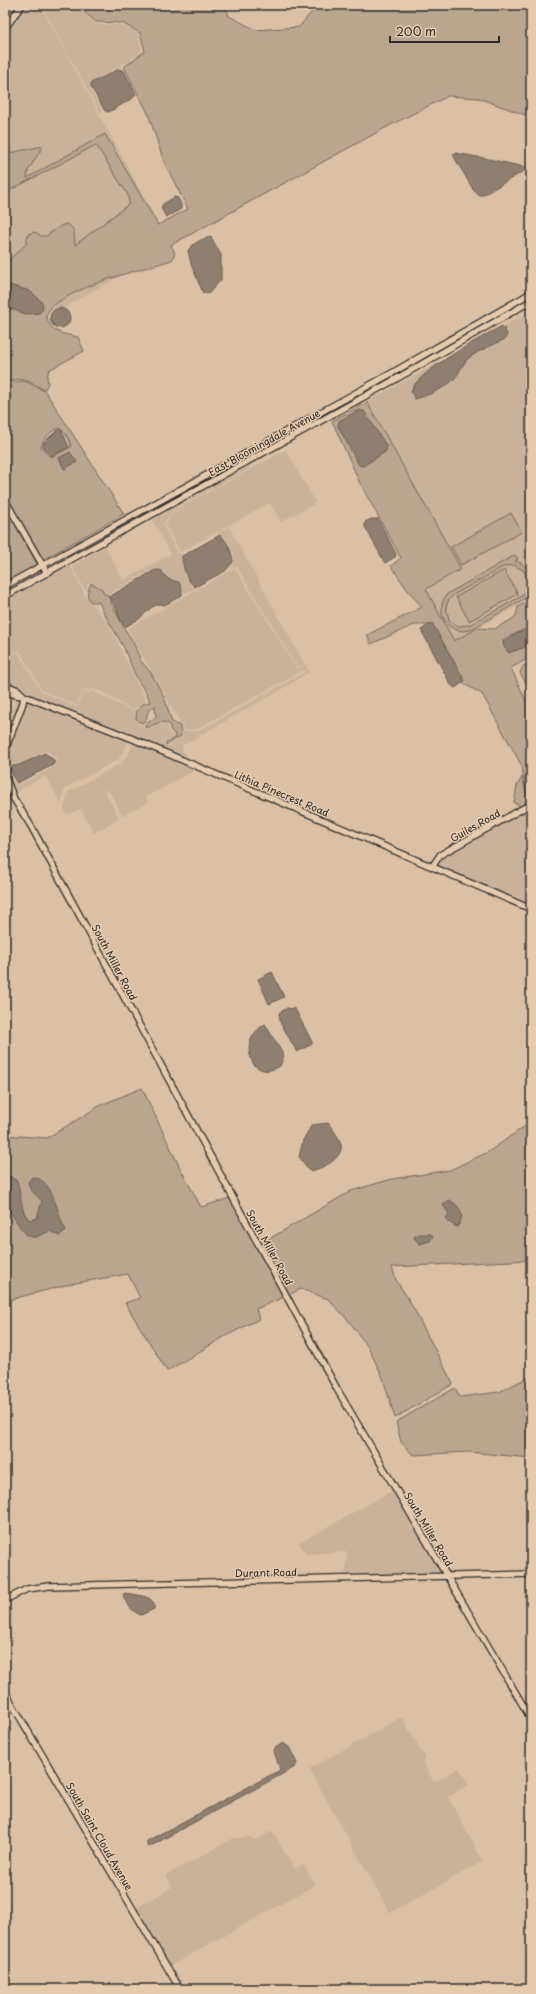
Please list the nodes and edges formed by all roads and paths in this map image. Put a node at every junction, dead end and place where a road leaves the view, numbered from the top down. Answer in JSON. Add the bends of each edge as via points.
{"nodes":[{"id":1,"x":22,"y":5,"type":"edge"},
{"id":2,"x":5,"y":28,"type":"edge"},
{"id":3,"x":531,"y":293,"type":"edge"},
{"id":4,"x":531,"y":302,"type":"edge"},
{"id":5,"x":500,"y":310,"type":"junction"},
{"id":6,"x":504,"y":317,"type":"junction"},
{"id":7,"x":392,"y":373,"type":"junction"},
{"id":8,"x":396,"y":379,"type":"junction"},
{"id":9,"x":5,"y":500,"type":"edge"},
{"id":10,"x":42,"y":565,"type":"junction"},
{"id":11,"x":47,"y":573,"type":"junction"},
{"id":12,"x":5,"y":586,"type":"edge"},
{"id":13,"x":5,"y":596,"type":"edge"},
{"id":14,"x":5,"y":685,"type":"edge"},
{"id":15,"x":5,"y":691,"type":"edge"},
{"id":16,"x":24,"y":696,"type":"junction"},
{"id":17,"x":5,"y":750,"type":"edge"},
{"id":18,"x":5,"y":776,"type":"edge"},
{"id":19,"x":531,"y":804,"type":"edge"},
{"id":20,"x":432,"y":867,"type":"junction"},
{"id":21,"x":531,"y":909,"type":"edge"},
{"id":22,"x":531,"y":1574,"type":"edge"},
{"id":23,"x":447,"y":1576,"type":"junction"},
{"id":24,"x":5,"y":1600,"type":"edge"},
{"id":25,"x":5,"y":1692,"type":"edge"},
{"id":26,"x":531,"y":1719,"type":"edge"},
{"id":27,"x":180,"y":1989,"type":"edge"}],
"edges":[{"from":1,"to":2,"type":"street"},
{"from":3,"to":5,"type":"street","name":"East Bloomingdale Avenue"},
{"from":4,"to":6,"type":"street","name":"East Bloomingdale Avenue"},
{"from":5,"to":6,"type":"street"},
{"from":5,"to":7,"type":"street","name":"East Bloomingdale Avenue"},
{"from":6,"to":8,"type":"street","name":"East Bloomingdale Avenue"},
{"from":7,"to":8,"type":"street"},
{"from":7,"to":10,"type":"street","name":"East Bloomingdale Avenue"},
{"from":8,"to":11,"type":"street","name":"East Bloomingdale Avenue"},
{"from":9,"to":10,"type":"street"},
{"from":10,"to":11,"type":"street"},
{"from":10,"to":12,"type":"street","name":"East Bloomingdale Avenue"},
{"from":11,"to":13,"type":"street","name":"East Bloomingdale Avenue"},
{"from":14,"to":16,"type":"street","name":"Lithia Pinecrest Road","via":[[18,690]]},
{"from":15,"to":16,"type":"street","name":"Lithia Pinecrest Road"},
{"from":16,"to":17,"type":"street"},
{"from":16,"to":20,"type":"street","name":"Lithia Pinecrest Road","via":[[133,739]]},
{"from":18,"to":23,"type":"street","name":"South Miller Road","via":[[14,799],[312,1344]]},
{"from":19,"to":20,"type":"street","name":"Guiles Road","via":[[440,855]]},
{"from":20,"to":21,"type":"street","name":"Lithia Pinecrest Road"},
{"from":22,"to":23,"type":"street","name":"Durant Road"},
{"from":23,"to":24,"type":"street","name":"Durant Road","via":[[49,1586],[27,1590]]},
{"from":23,"to":26,"type":"street","name":"South Miller Road"},
{"from":25,"to":27,"type":"street","name":"South Saint Cloud Avenue"}]}
